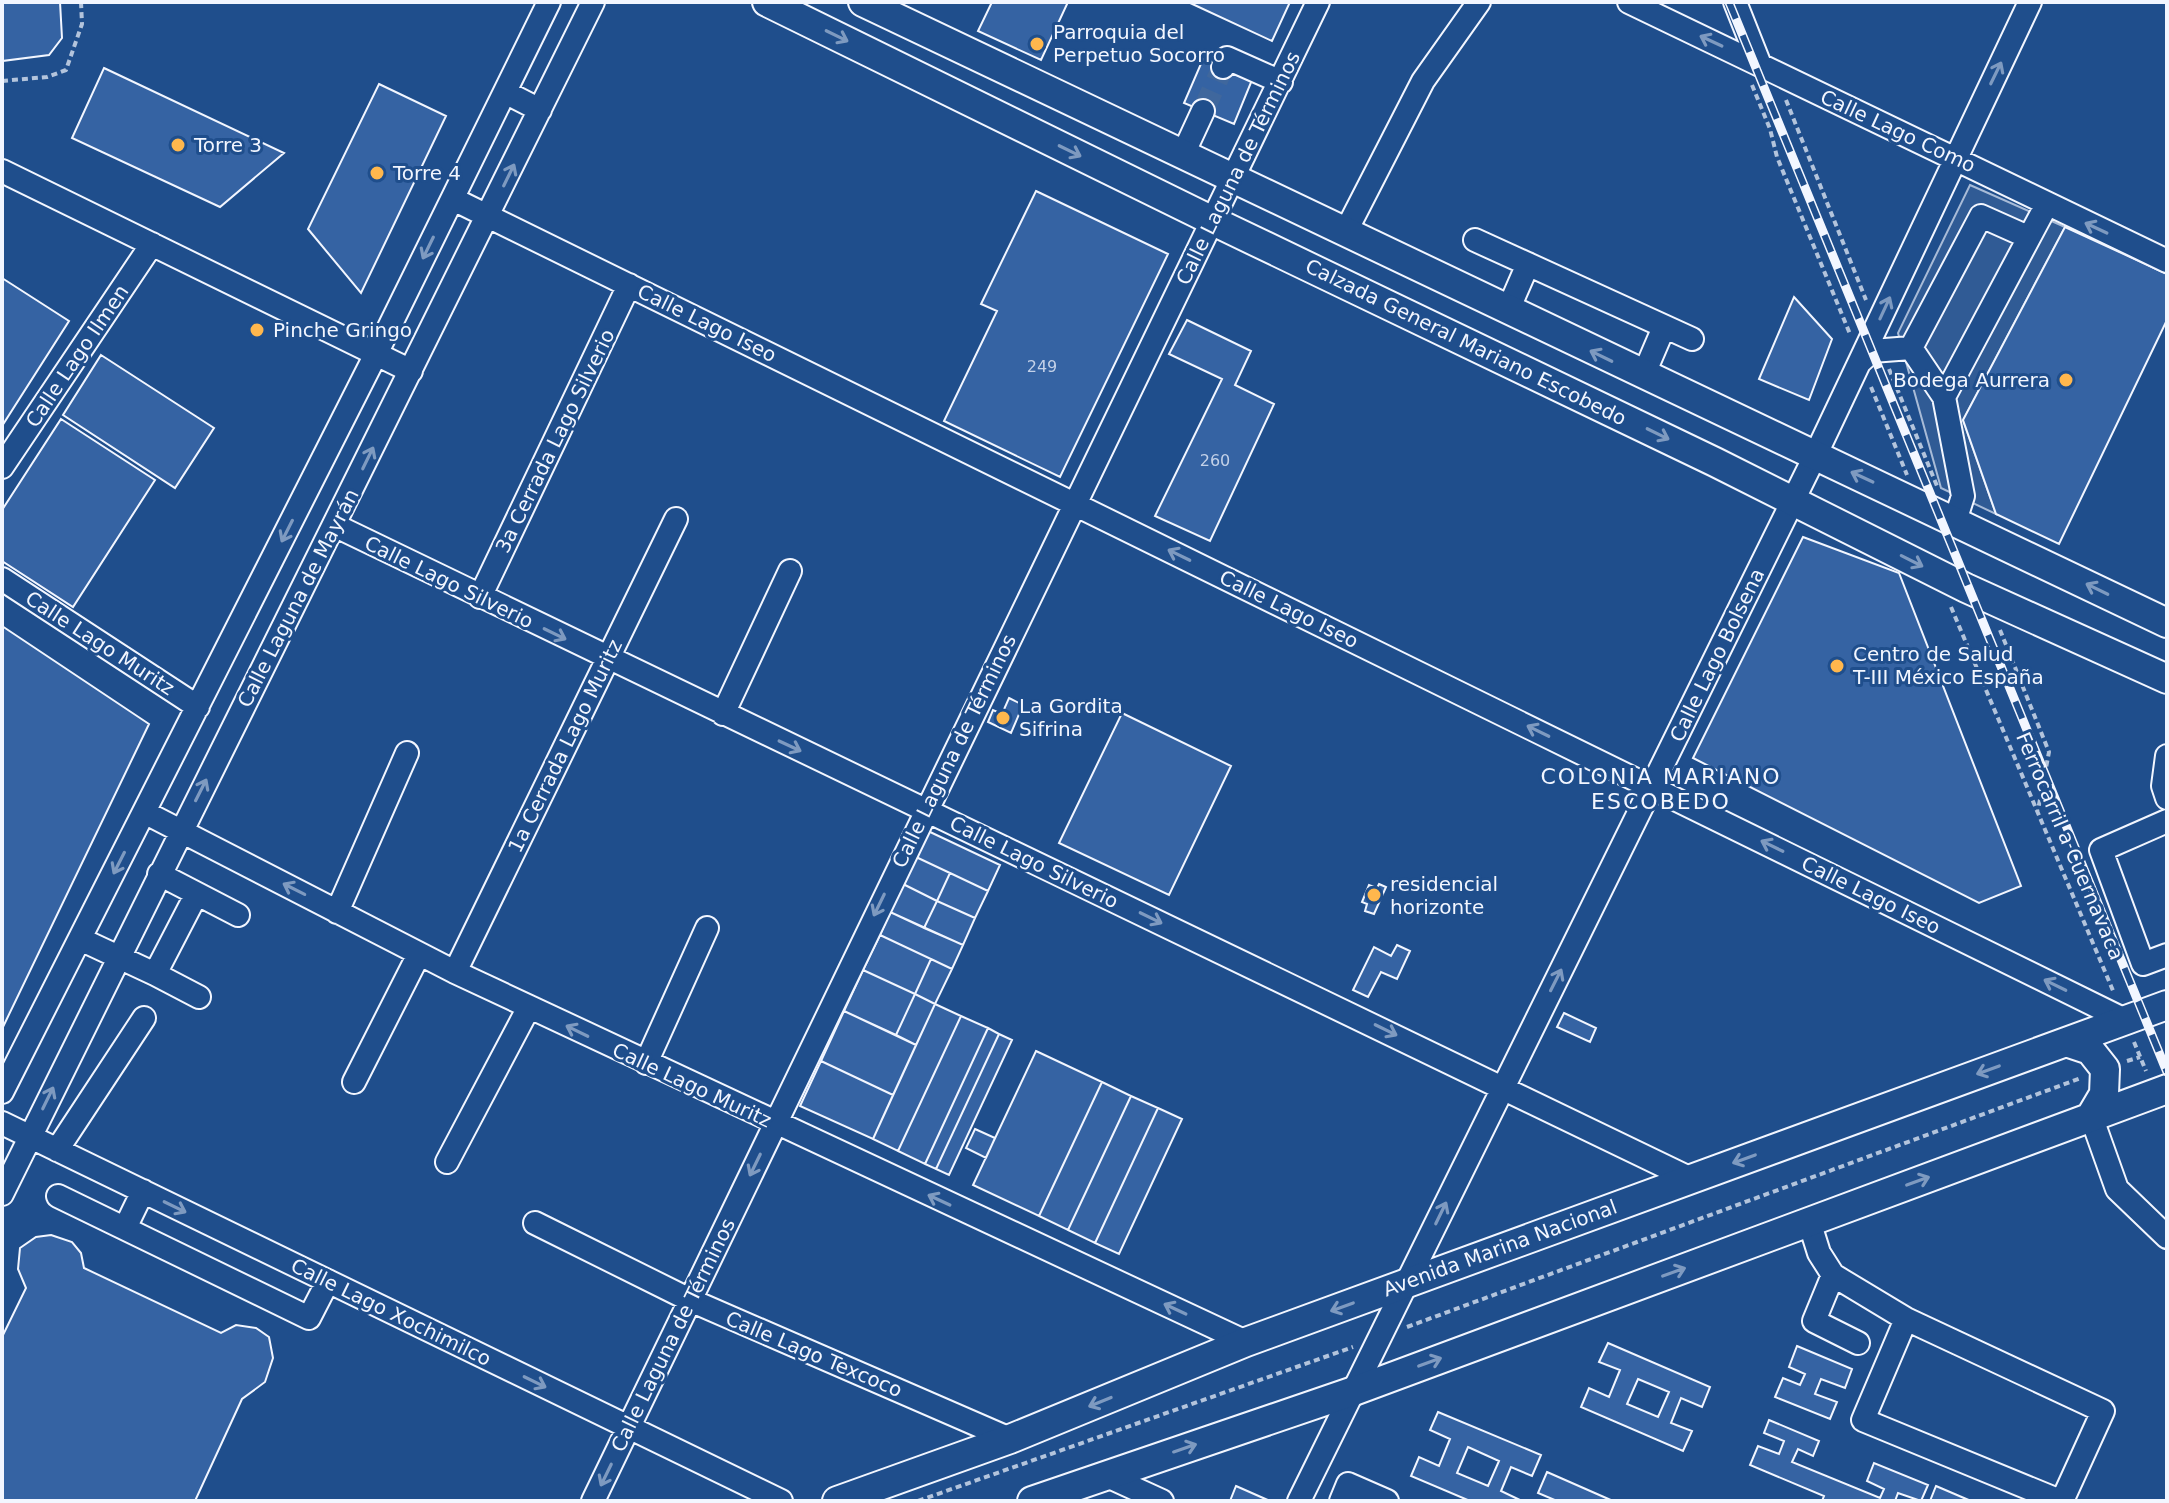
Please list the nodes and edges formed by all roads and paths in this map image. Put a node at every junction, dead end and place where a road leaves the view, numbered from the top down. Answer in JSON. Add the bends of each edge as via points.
{"nodes":[{"id":1,"x":81,"y":2,"type":"edge"},
{"id":2,"x":549,"y":2,"type":"edge"},
{"id":3,"x":593,"y":2,"type":"edge"},
{"id":4,"x":767,"y":2,"type":"edge"},
{"id":5,"x":863,"y":2,"type":"edge"},
{"id":6,"x":1318,"y":2,"type":"edge"},
{"id":7,"x":1479,"y":2,"type":"edge"},
{"id":8,"x":1629,"y":2,"type":"edge"},
{"id":9,"x":1735,"y":2,"type":"edge"},
{"id":10,"x":2030,"y":2,"type":"edge"},
{"id":11,"x":1223,"y":67,"type":"dead end"},
{"id":12,"x":1761,"y":71,"type":"junction"},
{"id":13,"x":2,"y":81,"type":"edge"},
{"id":14,"x":1281,"y":82,"type":"junction"},
{"id":15,"x":505,"y":92,"type":"junction"},
{"id":16,"x":540,"y":110,"type":"junction"},
{"id":17,"x":1203,"y":111,"type":"tunnel mouth"},
{"id":18,"x":1184,"y":152,"type":"junction"},
{"id":19,"x":1955,"y":157,"type":"junction"},
{"id":20,"x":2,"y":171,"type":"edge"},
{"id":21,"x":1235,"y":176,"type":"junction"},
{"id":22,"x":453,"y":199,"type":"junction"},
{"id":23,"x":2047,"y":204,"type":"junction"},
{"id":24,"x":488,"y":216,"type":"junction"},
{"id":25,"x":1213,"y":221,"type":"junction"},
{"id":26,"x":1346,"y":231,"type":"junction"},
{"id":27,"x":2028,"y":237,"type":"junction"},
{"id":28,"x":1475,"y":240,"type":"dead end"},
{"id":29,"x":152,"y":244,"type":"junction"},
{"id":30,"x":2167,"y":261,"type":"edge"},
{"id":31,"x":1528,"y":264,"type":"junction"},
{"id":32,"x":629,"y":285,"type":"junction"},
{"id":33,"x":1508,"y":310,"type":"junction"},
{"id":34,"x":1877,"y":326,"type":"junction"},
{"id":35,"x":1664,"y":327,"type":"junction"},
{"id":36,"x":1692,"y":339,"type":"dead end"},
{"id":37,"x":1911,"y":348,"type":"junction"},
{"id":38,"x":376,"y":354,"type":"junction"},
{"id":39,"x":1861,"y":361,"type":"junction"},
{"id":40,"x":411,"y":371,"type":"junction"},
{"id":41,"x":1643,"y":376,"type":"junction"},
{"id":42,"x":1944,"y":397,"type":"junction"},
{"id":43,"x":1816,"y":454,"type":"junction"},
{"id":44,"x":2,"y":467,"type":"edge"},
{"id":45,"x":1910,"y":482,"type":"dead end"},
{"id":46,"x":1938,"y":491,"type":"dead end"},
{"id":47,"x":1793,"y":500,"type":"junction"},
{"id":48,"x":1075,"y":504,"type":"junction"},
{"id":49,"x":676,"y":519,"type":"dead end"},
{"id":50,"x":1955,"y":521,"type":"junction"},
{"id":51,"x":334,"y":525,"type":"junction"},
{"id":52,"x":790,"y":571,"type":"dead end"},
{"id":53,"x":2,"y":579,"type":"edge"},
{"id":54,"x":480,"y":597,"type":"junction"},
{"id":55,"x":1951,"y":607,"type":"dead end"},
{"id":56,"x":1997,"y":622,"type":"dead end"},
{"id":57,"x":2167,"y":623,"type":"edge"},
{"id":58,"x":607,"y":660,"type":"junction"},
{"id":59,"x":2167,"y":679,"type":"edge"},
{"id":60,"x":198,"y":707,"type":"junction"},
{"id":61,"x":723,"y":714,"type":"junction"},
{"id":62,"x":407,"y":753,"type":"dead end"},
{"id":63,"x":2167,"y":756,"type":"edge"},
{"id":64,"x":1653,"y":788,"type":"junction"},
{"id":65,"x":2167,"y":798,"type":"edge"},
{"id":66,"x":925,"y":810,"type":"junction"},
{"id":67,"x":144,"y":812,"type":"junction"},
{"id":68,"x":2038,"y":813,"type":"junction"},
{"id":69,"x":2167,"y":821,"type":"edge"},
{"id":70,"x":181,"y":830,"type":"junction"},
{"id":71,"x":159,"y":874,"type":"junction"},
{"id":72,"x":196,"y":895,"type":"junction"},
{"id":73,"x":337,"y":912,"type":"junction"},
{"id":74,"x":238,"y":915,"type":"dead end"},
{"id":75,"x":707,"y":928,"type":"dead end"},
{"id":76,"x":80,"y":939,"type":"junction"},
{"id":77,"x":419,"y":954,"type":"junction"},
{"id":78,"x":2167,"y":955,"type":"edge"},
{"id":79,"x":118,"y":957,"type":"junction"},
{"id":80,"x":455,"y":972,"type":"junction"},
{"id":81,"x":155,"y":974,"type":"junction"},
{"id":82,"x":199,"y":997,"type":"dead end"},
{"id":83,"x":2167,"y":1005,"type":"edge"},
{"id":84,"x":529,"y":1007,"type":"junction"},
{"id":85,"x":144,"y":1018,"type":"dead end"},
{"id":86,"x":2119,"y":1022,"type":"junction"},
{"id":87,"x":2066,"y":1042,"type":"junction"},
{"id":88,"x":2140,"y":1057,"type":"junction"},
{"id":89,"x":646,"y":1063,"type":"junction"},
{"id":90,"x":2106,"y":1069,"type":"junction"},
{"id":91,"x":354,"y":1082,"type":"dead end"},
{"id":92,"x":1502,"y":1086,"type":"junction"},
{"id":93,"x":2,"y":1092,"type":"edge"},
{"id":94,"x":2154,"y":1094,"type":"edge"},
{"id":95,"x":2091,"y":1116,"type":"junction"},
{"id":96,"x":2,"y":1123,"type":"edge"},
{"id":97,"x":775,"y":1124,"type":"junction"},
{"id":98,"x":29,"y":1136,"type":"junction"},
{"id":99,"x":57,"y":1150,"type":"junction"},
{"id":100,"x":447,"y":1162,"type":"dead end"},
{"id":101,"x":1689,"y":1178,"type":"junction"},
{"id":102,"x":143,"y":1191,"type":"junction"},
{"id":103,"x":2,"y":1194,"type":"edge"},
{"id":104,"x":58,"y":1196,"type":"dead end"},
{"id":105,"x":1809,"y":1221,"type":"junction"},
{"id":106,"x":535,"y":1223,"type":"dead end"},
{"id":107,"x":125,"y":1228,"type":"junction"},
{"id":108,"x":2167,"y":1237,"type":"edge"},
{"id":109,"x":1833,"y":1275,"type":"junction"},
{"id":110,"x":328,"y":1281,"type":"junction"},
{"id":111,"x":1407,"y":1283,"type":"junction"},
{"id":112,"x":690,"y":1300,"type":"junction"},
{"id":113,"x":1906,"y":1319,"type":"junction"},
{"id":114,"x":1380,"y":1337,"type":"junction"},
{"id":115,"x":1246,"y":1342,"type":"junction"},
{"id":116,"x":1858,"y":1343,"type":"dead end"},
{"id":117,"x":1354,"y":1391,"type":"junction"},
{"id":118,"x":629,"y":1427,"type":"junction"},
{"id":119,"x":1010,"y":1439,"type":"junction"},
{"id":120,"x":1105,"y":1475,"type":"junction"},
{"id":121,"x":593,"y":1501,"type":"edge"},
{"id":122,"x":781,"y":1501,"type":"edge"},
{"id":123,"x":837,"y":1501,"type":"edge"},
{"id":124,"x":918,"y":1501,"type":"edge"},
{"id":125,"x":1032,"y":1501,"type":"edge"},
{"id":126,"x":1162,"y":1501,"type":"edge"},
{"id":127,"x":1299,"y":1501,"type":"edge"},
{"id":128,"x":1341,"y":1501,"type":"edge"},
{"id":129,"x":1387,"y":1501,"type":"edge"},
{"id":130,"x":2061,"y":1501,"type":"edge"}],
"edges":[{"from":1,"to":13,"type":"path","via":[[78,44],[66,70]]},
{"from":2,"to":15,"type":"street","name":"Calle Laguna de Mayrán"},
{"from":3,"to":16,"type":"street","name":"Calle Laguna de Mayrán"},
{"from":4,"to":25,"type":"main road","name":"Calzada General Mariano Escobedo","one_way":true},
{"from":5,"to":18,"type":"main road"},
{"from":6,"to":14,"type":"street","name":"Calle Laguna de Términos"},
{"from":7,"to":26,"type":"street","via":[[1423,81]]},
{"from":12,"to":8,"type":"street","name":"Calle Lago Como","one_way":true},
{"from":9,"to":12,"type":"street"},
{"from":19,"to":10,"type":"street","name":"Calle Lago Bolsena","one_way":true},
{"from":11,"to":14,"type":"street","via":[[1227,58]]},
{"from":12,"to":19,"type":"street","name":"Calle Lago Como"},
{"from":12,"to":34,"type":"path"},
{"from":12,"to":39,"type":"path","via":[[1777,157]]},
{"from":14,"to":21,"type":"street","name":"Calle Laguna de Términos"},
{"from":15,"to":16,"type":"street"},
{"from":15,"to":22,"type":"street","name":"Calle Laguna de Mayrán"},
{"from":24,"to":16,"type":"street","name":"Calle Laguna de Mayrán","one_way":true},
{"from":17,"to":18,"type":"street"},
{"from":18,"to":21,"type":"main road"},
{"from":19,"to":23,"type":"street","name":"Calle Lago Como"},
{"from":34,"to":19,"type":"street","name":"Calle Lago Bolsena","one_way":true},
{"from":20,"to":29,"type":"street"},
{"from":21,"to":25,"type":"street","name":"Calle Laguna de Términos"},
{"from":21,"to":26,"type":"main road"},
{"from":22,"to":24,"type":"street","name":"Calle Lago Iseo"},
{"from":22,"to":38,"type":"street","name":"Calle Laguna de Mayrán","one_way":true},
{"from":23,"to":27,"type":"street"},
{"from":30,"to":23,"type":"street","name":"Calle Lago Como","one_way":true},
{"from":24,"to":32,"type":"street","name":"Calle Lago Iseo"},
{"from":24,"to":40,"type":"street","name":"Calle Laguna de Mayrán"},
{"from":25,"to":47,"type":"main road","name":"Calzada General Mariano Escobedo","one_way":true},
{"from":25,"to":48,"type":"street","name":"Calle Laguna de Términos"},
{"from":26,"to":33,"type":"main road"},
{"from":27,"to":37,"type":"street","via":[[1981,216]]},
{"from":27,"to":42,"type":"street"},
{"from":28,"to":31,"type":"street"},
{"from":29,"to":38,"type":"street"},
{"from":29,"to":44,"type":"street","name":"Calle Lago Ilmen"},
{"from":31,"to":33,"type":"street"},
{"from":31,"to":35,"type":"street"},
{"from":32,"to":48,"type":"street","name":"Calle Lago Iseo"},
{"from":32,"to":54,"type":"street","name":"3a Cerrada Lago Silverio"},
{"from":41,"to":33,"type":"main road","one_way":true},
{"from":34,"to":39,"type":"street","name":"Calle Lago Bolsena"},
{"from":34,"to":46,"type":"path","via":[[1879,345]]},
{"from":35,"to":36,"type":"street"},
{"from":35,"to":41,"type":"street"},
{"from":37,"to":39,"type":"street","via":[[1872,351]]},
{"from":37,"to":42,"type":"street"},
{"from":38,"to":40,"type":"street"},
{"from":38,"to":60,"type":"street","name":"Calle Laguna de Mayrán","one_way":true},
{"from":39,"to":43,"type":"street","name":"Calle Lago Bolsena"},
{"from":39,"to":45,"type":"path"},
{"from":51,"to":40,"type":"street","name":"Calle Laguna de Mayrán","one_way":true},
{"from":41,"to":43,"type":"main road"},
{"from":42,"to":50,"type":"street","via":[[1963,496]]},
{"from":43,"to":47,"type":"street","name":"Calle Lago Bolsena"},
{"from":50,"to":43,"type":"main road","one_way":true},
{"from":47,"to":59,"type":"main road","name":"Calzada General Mariano Escobedo","one_way":true,"via":[[1966,588]]},
{"from":47,"to":64,"type":"street","name":"Calle Lago Bolsena"},
{"from":64,"to":48,"type":"street","name":"Calle Lago Iseo","one_way":true},
{"from":48,"to":66,"type":"street","name":"Calle Laguna de Términos"},
{"from":49,"to":58,"type":"street","name":"1a Cerrada Lago Muritz"},
{"from":57,"to":50,"type":"main road","one_way":true},
{"from":51,"to":54,"type":"street","name":"Calle Lago Silverio"},
{"from":70,"to":51,"type":"street","name":"Calle Laguna de Mayrán","one_way":true},
{"from":52,"to":61,"type":"street"},
{"from":53,"to":60,"type":"street","name":"Calle Lago Muritz"},
{"from":54,"to":58,"type":"street","name":"Calle Lago Silverio","one_way":true},
{"from":55,"to":68,"type":"path","name":"Ferrocarril a Cuernavaca"},
{"from":56,"to":68,"type":"path","via":[[2049,752]]},
{"from":58,"to":61,"type":"street","name":"Calle Lago Silverio"},
{"from":58,"to":80,"type":"street","name":"1a Cerrada Lago Muritz"},
{"from":60,"to":67,"type":"street","name":"Calle Laguna de Mayrán"},
{"from":61,"to":66,"type":"street","name":"Calle Lago Silverio","one_way":true},
{"from":62,"to":73,"type":"street"},
{"from":63,"to":65,"type":"street"},
{"from":86,"to":64,"type":"street","name":"Calle Lago Iseo","one_way":true},
{"from":92,"to":64,"type":"street","name":"Calle Lago Bolsena","one_way":true},
{"from":66,"to":92,"type":"street","name":"Calle Lago Silverio","one_way":true},
{"from":66,"to":97,"type":"street","name":"Calle Laguna de Términos","one_way":true},
{"from":67,"to":70,"type":"street","name":"Calle Lago Muritz"},
{"from":67,"to":76,"type":"street","name":"Calle Laguna de Mayrán","one_way":true},
{"from":68,"to":86,"type":"path","name":"Ferrocarril a Cuernavaca"},
{"from":69,"to":78,"type":"street","via":[[2101,850],[2143,964]]},
{"from":70,"to":71,"type":"street","name":"Calle Laguna de Mayrán"},
{"from":73,"to":70,"type":"street","name":"Calle Lago Muritz","one_way":true},
{"from":71,"to":72,"type":"street"},
{"from":71,"to":79,"type":"street","name":"Calle Laguna de Mayrán"},
{"from":72,"to":74,"type":"street"},
{"from":72,"to":81,"type":"street"},
{"from":73,"to":77,"type":"street","name":"Calle Lago Muritz"},
{"from":75,"to":89,"type":"street"},
{"from":76,"to":79,"type":"street"},
{"from":76,"to":93,"type":"street","name":"Calle Laguna de Mayrán"},
{"from":77,"to":80,"type":"street","name":"Calle Lago Muritz"},
{"from":77,"to":91,"type":"street"},
{"from":79,"to":81,"type":"street"},
{"from":98,"to":79,"type":"street","name":"Calle Laguna de Mayrán","one_way":true},
{"from":80,"to":84,"type":"street","name":"Calle Lago Muritz"},
{"from":81,"to":82,"type":"street"},
{"from":83,"to":86,"type":"main road","name":"Avenida Marina Nacional"},
{"from":89,"to":84,"type":"street","name":"Calle Lago Muritz","one_way":true},
{"from":84,"to":100,"type":"street"},
{"from":85,"to":99,"type":"street"},
{"from":86,"to":87,"type":"main road","name":"Avenida Marina Nacional"},
{"from":86,"to":88,"type":"path","name":"Ferrocarril a Cuernavaca"},
{"from":86,"to":90,"type":"main road","via":[[2106,1048]]},
{"from":87,"to":90,"type":"main road","via":[[2090,1050]]},
{"from":87,"to":101,"type":"main road","name":"Avenida Marina Nacional","one_way":true},
{"from":88,"to":90,"type":"path"},
{"from":88,"to":94,"type":"path","name":"Ferrocarril a Cuernavaca"},
{"from":89,"to":97,"type":"street","name":"Calle Lago Muritz"},
{"from":90,"to":94,"type":"main road","via":[[2120,1085]]},
{"from":90,"to":95,"type":"main road","via":[[2104,1094]]},
{"from":90,"to":114,"type":"path"},
{"from":92,"to":101,"type":"street","name":"Calle Lago Silverio"},
{"from":111,"to":92,"type":"street","name":"Calle Lago Bolsena","one_way":true},
{"from":94,"to":95,"type":"main road"},
{"from":105,"to":95,"type":"main road","one_way":true},
{"from":95,"to":108,"type":"street","via":[[2117,1189]]},
{"from":96,"to":98,"type":"street","name":"Calle Lago Xochimilco"},
{"from":97,"to":112,"type":"street","name":"Calle Laguna de Términos","one_way":true},
{"from":115,"to":97,"type":"street","name":"Calle Lago Muritz","one_way":true},
{"from":98,"to":99,"type":"street","name":"Calle Lago Xochimilco"},
{"from":98,"to":103,"type":"street","name":"Calle Laguna de Mayrán"},
{"from":99,"to":102,"type":"street","name":"Calle Lago Xochimilco"},
{"from":101,"to":111,"type":"main road","name":"Avenida Marina Nacional"},
{"from":102,"to":107,"type":"street"},
{"from":102,"to":110,"type":"street","name":"Calle Lago Xochimilco","one_way":true},
{"from":104,"to":107,"type":"street"},
{"from":105,"to":109,"type":"street"},
{"from":117,"to":105,"type":"main road","one_way":true},
{"from":106,"to":112,"type":"street","name":"Calle Lago Texcoco"},
{"from":107,"to":110,"type":"street","via":[[309,1318]]},
{"from":109,"to":113,"type":"street"},
{"from":109,"to":116,"type":"street","via":[[1814,1321]]},
{"from":110,"to":118,"type":"street","name":"Calle Lago Xochimilco","one_way":true},
{"from":111,"to":114,"type":"street","name":"Calle Lago Bolsena"},
{"from":111,"to":115,"type":"main road","name":"Avenida Marina Nacional","one_way":true},
{"from":112,"to":118,"type":"street","name":"Calle Laguna de Términos"},
{"from":112,"to":119,"type":"street","name":"Calle Lago Texcoco"},
{"from":113,"to":130,"type":"street","via":[[2103,1411]]},
{"from":113,"to":130,"type":"street","via":[[1863,1420]]},
{"from":114,"to":117,"type":"street","name":"Calle Lago Bolsena"},
{"from":114,"to":124,"type":"path"},
{"from":115,"to":119,"type":"main road","name":"Avenida Marina Nacional","one_way":true},
{"from":120,"to":117,"type":"main road","one_way":true},
{"from":117,"to":127,"type":"street","name":"Calle Lago Bolsena"},
{"from":118,"to":121,"type":"street","name":"Calle Laguna de Términos","one_way":true},
{"from":118,"to":122,"type":"street","name":"Calle Lago Xochimilco"},
{"from":119,"to":123,"type":"main road","name":"Avenida Marina Nacional"},
{"from":120,"to":125,"type":"main road"},
{"from":120,"to":126,"type":"street"},
{"from":128,"to":129,"type":"street","via":[[1348,1484]]}]}
